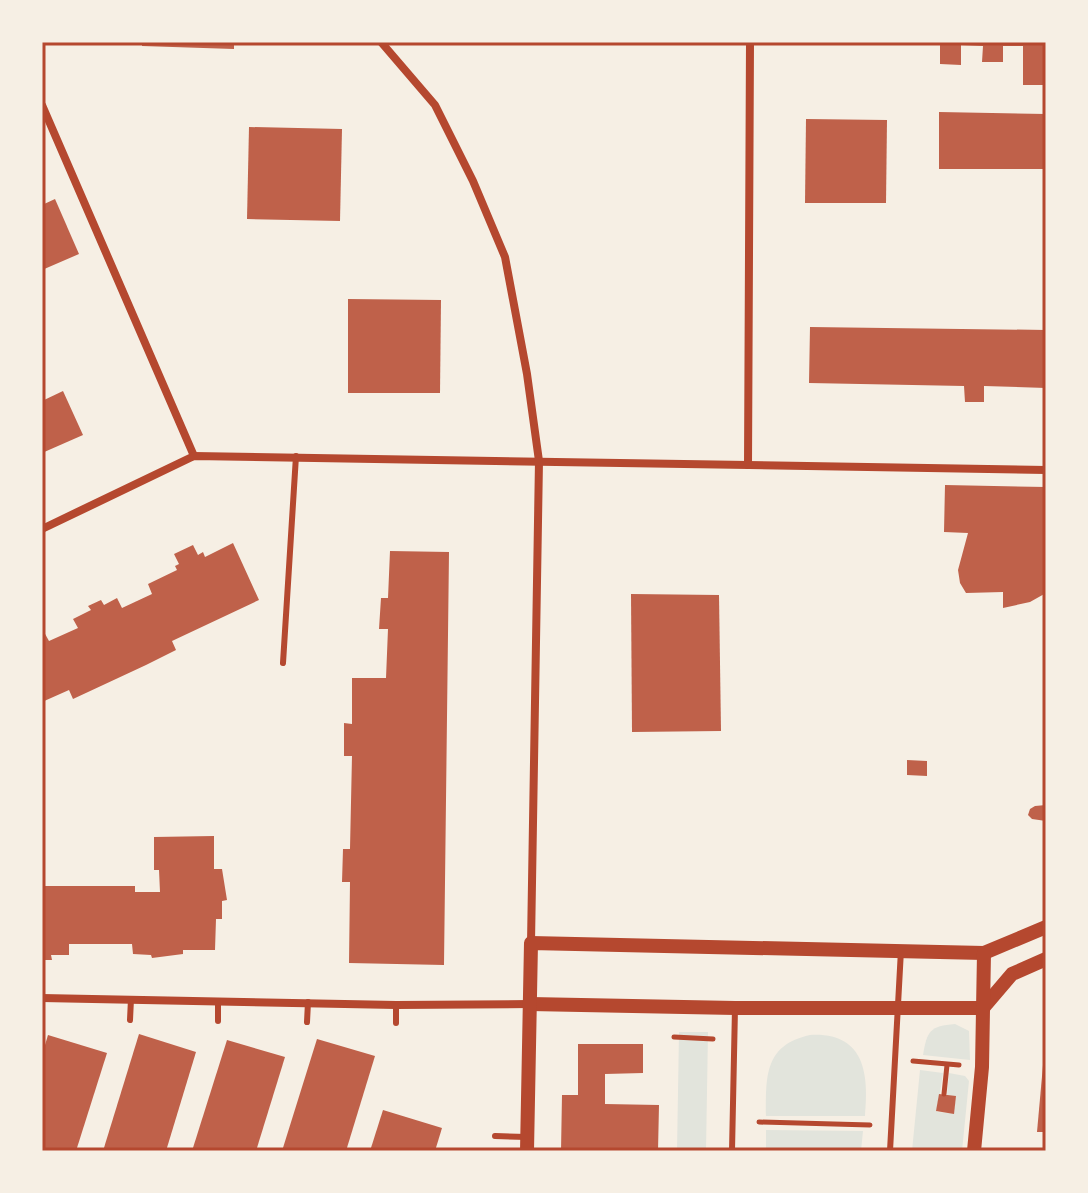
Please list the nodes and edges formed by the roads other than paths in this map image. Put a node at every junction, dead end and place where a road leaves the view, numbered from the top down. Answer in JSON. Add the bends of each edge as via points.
{"nodes":[{"id":1,"x":381,"y":42,"type":"edge"},
{"id":2,"x":750,"y":42,"type":"edge"},
{"id":3,"x":42,"y":105,"type":"edge"},
{"id":4,"x":194,"y":456,"type":"junction"},
{"id":5,"x":296,"y":456,"type":"junction"},
{"id":6,"x":539,"y":461,"type":"junction"},
{"id":7,"x":748,"y":465,"type":"junction"},
{"id":8,"x":1046,"y":470,"type":"edge"},
{"id":9,"x":42,"y":529,"type":"edge"},
{"id":10,"x":283,"y":663,"type":"dead end"},
{"id":11,"x":1046,"y":927,"type":"edge"},
{"id":12,"x":531,"y":943,"type":"junction"},
{"id":13,"x":901,"y":950,"type":"junction"},
{"id":14,"x":984,"y":953,"type":"junction"},
{"id":15,"x":1046,"y":959,"type":"edge"},
{"id":16,"x":42,"y":998,"type":"edge"},
{"id":17,"x":131,"y":998,"type":"junction"},
{"id":18,"x":218,"y":999,"type":"junction"},
{"id":19,"x":308,"y":1002,"type":"junction"},
{"id":20,"x":530,"y":1004,"type":"junction"},
{"id":21,"x":396,"y":1005,"type":"junction"},
{"id":22,"x":735,"y":1008,"type":"junction"},
{"id":23,"x":899,"y":1008,"type":"junction"},
{"id":24,"x":983,"y":1008,"type":"junction"},
{"id":25,"x":130,"y":1020,"type":"dead end"},
{"id":26,"x":218,"y":1021,"type":"dead end"},
{"id":27,"x":307,"y":1022,"type":"dead end"},
{"id":28,"x":396,"y":1023,"type":"dead end"},
{"id":29,"x":495,"y":1136,"type":"dead end"},
{"id":30,"x":527,"y":1144,"type":"edge"},
{"id":31,"x":732,"y":1151,"type":"edge"},
{"id":32,"x":890,"y":1151,"type":"edge"},
{"id":33,"x":974,"y":1151,"type":"edge"}],
"edges":[{"from":1,"to":6,"type":"street","via":[[435,105],[505,257]]},
{"from":2,"to":7,"type":"street"},
{"from":3,"to":4,"type":"street"},
{"from":4,"to":5,"type":"street"},
{"from":4,"to":9,"type":"street"},
{"from":5,"to":6,"type":"street"},
{"from":5,"to":10,"type":"lane"},
{"from":6,"to":7,"type":"street"},
{"from":6,"to":12,"type":"street"},
{"from":7,"to":8,"type":"street"},
{"from":11,"to":14,"type":"street"},
{"from":12,"to":13,"type":"street"},
{"from":12,"to":20,"type":"street"},
{"from":13,"to":14,"type":"street"},
{"from":13,"to":23,"type":"lane"},
{"from":14,"to":24,"type":"street"},
{"from":15,"to":24,"type":"street","via":[[1012,974]]},
{"from":16,"to":17,"type":"street"},
{"from":17,"to":18,"type":"street"},
{"from":17,"to":25,"type":"lane"},
{"from":18,"to":19,"type":"street"},
{"from":18,"to":26,"type":"lane"},
{"from":19,"to":21,"type":"street"},
{"from":19,"to":27,"type":"lane"},
{"from":20,"to":21,"type":"street"},
{"from":20,"to":22,"type":"street"},
{"from":20,"to":30,"type":"street"},
{"from":21,"to":28,"type":"lane"},
{"from":22,"to":23,"type":"street"},
{"from":22,"to":31,"type":"lane"},
{"from":23,"to":24,"type":"street"},
{"from":23,"to":32,"type":"lane"},
{"from":24,"to":33,"type":"street"},
{"from":29,"to":30,"type":"lane"}]}
